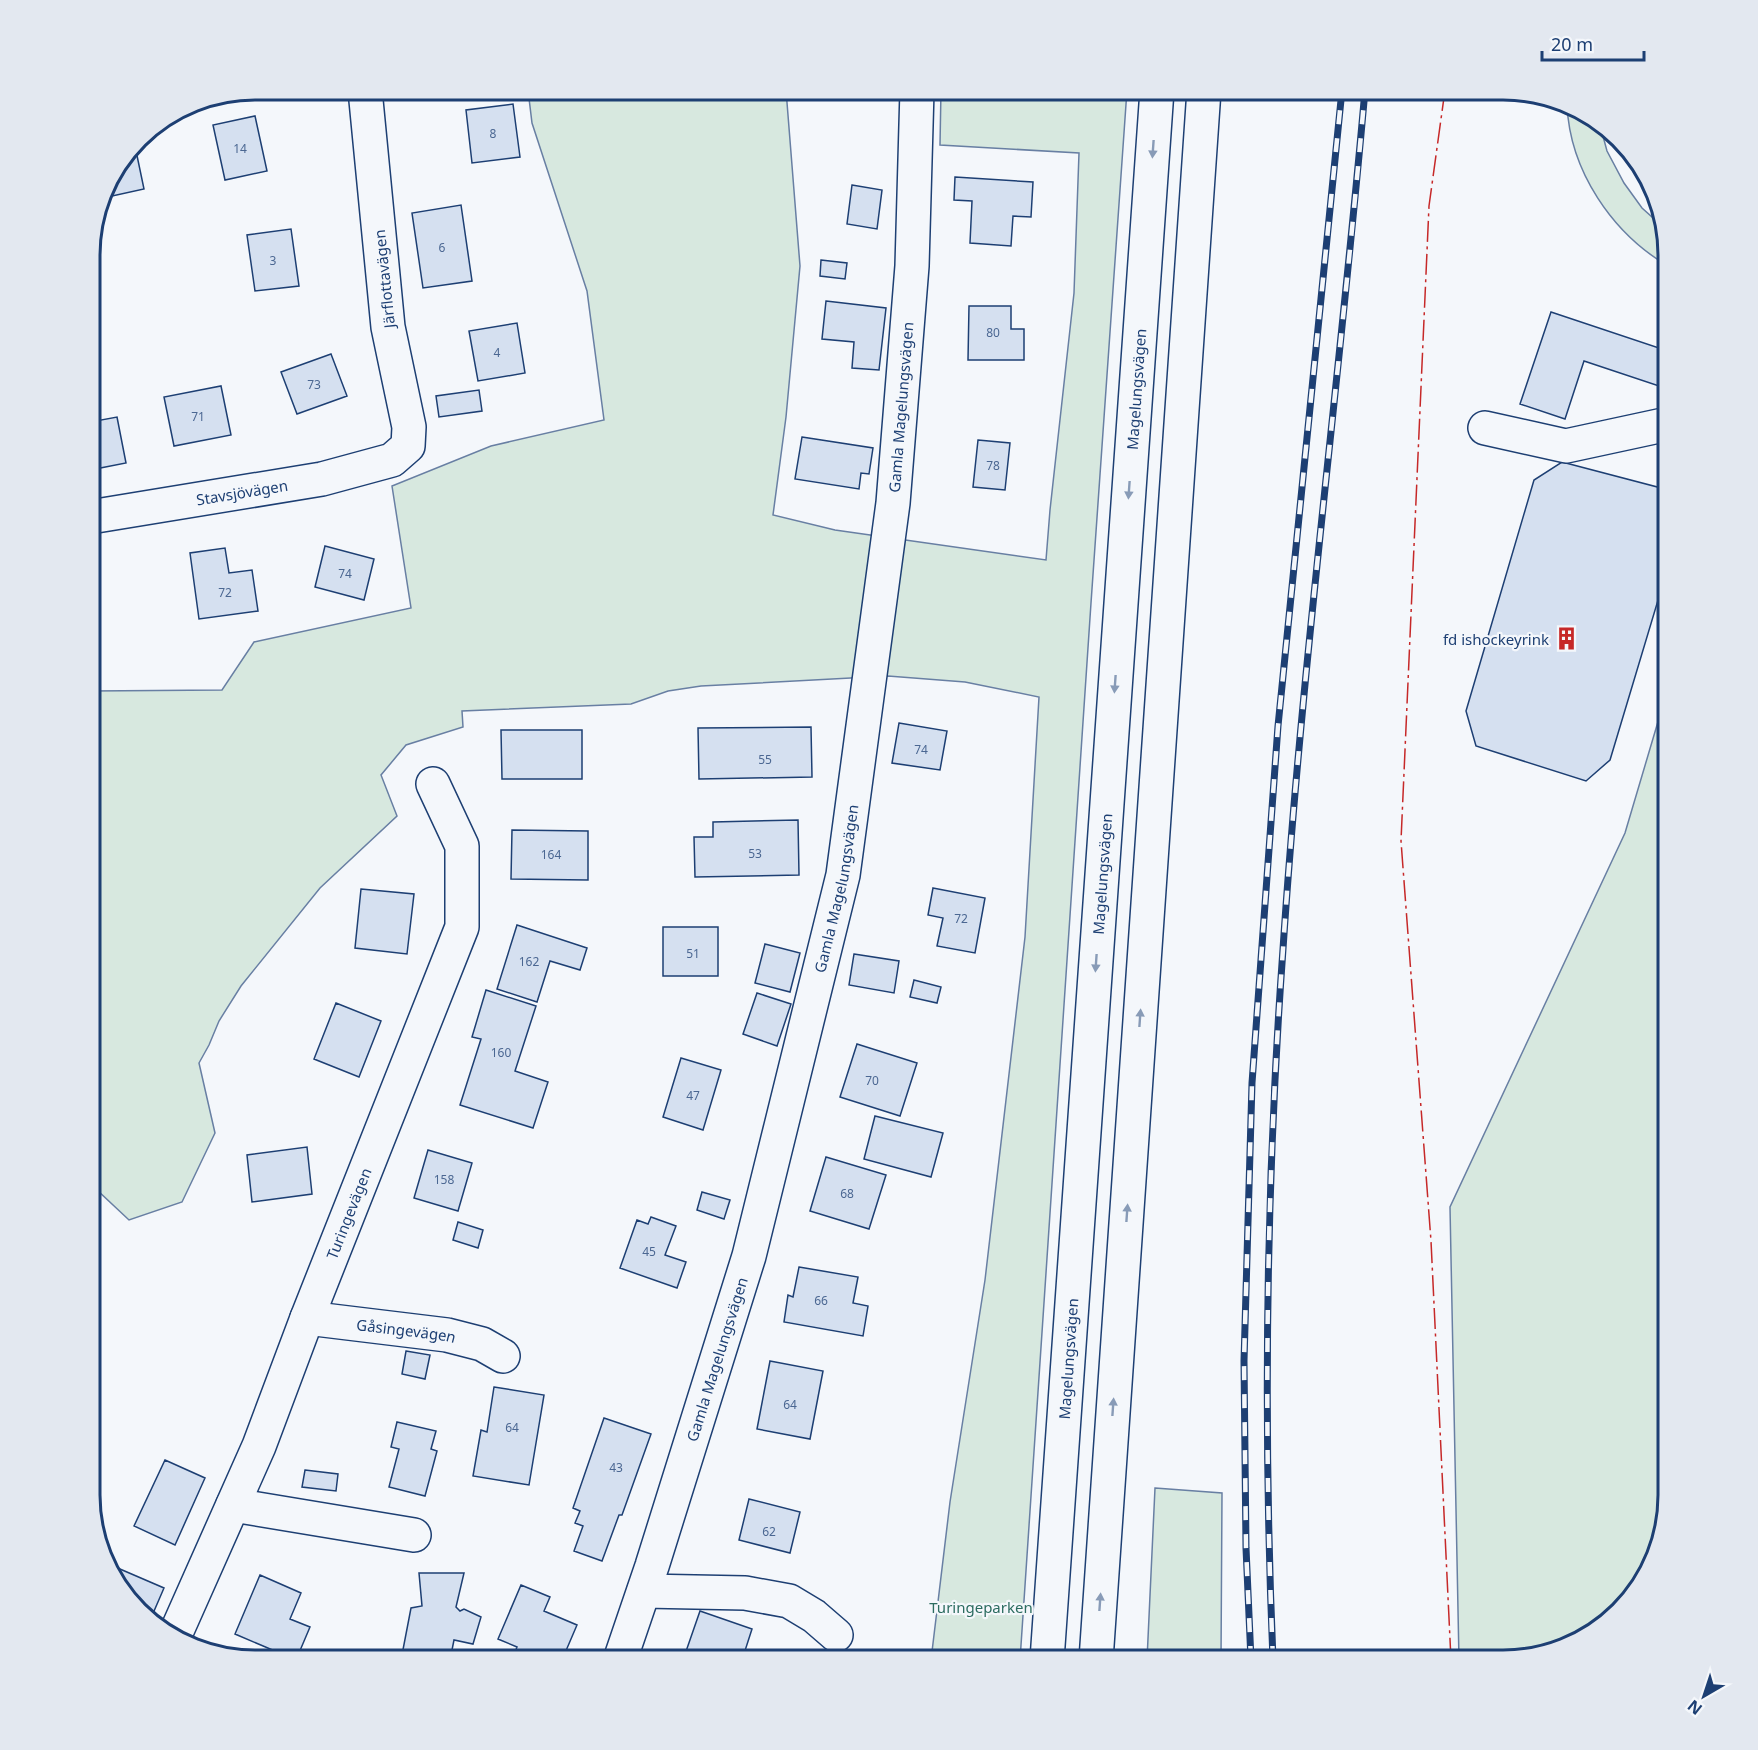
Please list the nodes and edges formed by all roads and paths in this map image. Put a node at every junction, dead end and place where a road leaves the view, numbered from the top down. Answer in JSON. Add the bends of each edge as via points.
{"nodes":[{"id":1,"x":366,"y":101,"type":"edge"},
{"id":2,"x":916,"y":101,"type":"edge"},
{"id":3,"x":1156,"y":101,"type":"edge"},
{"id":4,"x":1203,"y":101,"type":"edge"},
{"id":5,"x":1658,"y":426,"type":"edge"},
{"id":6,"x":1485,"y":428,"type":"dead end"},
{"id":7,"x":392,"y":460,"type":"joint"},
{"id":8,"x":101,"y":515,"type":"edge"},
{"id":9,"x":433,"y":784,"type":"dead end"},
{"id":10,"x":307,"y":1318,"type":"junction"},
{"id":11,"x":503,"y":1356,"type":"dead end"},
{"id":12,"x":233,"y":1505,"type":"junction"},
{"id":13,"x":414,"y":1535,"type":"dead end"},
{"id":14,"x":644,"y":1591,"type":"junction"},
{"id":15,"x":178,"y":1628,"type":"edge"},
{"id":16,"x":836,"y":1635,"type":"dead end"},
{"id":17,"x":623,"y":1650,"type":"edge"},
{"id":18,"x":1048,"y":1650,"type":"edge"},
{"id":19,"x":1097,"y":1650,"type":"edge"}],
"edges":[{"from":1,"to":7,"type":"street","name":"Järflottavägen","via":[[388,327],[409,427],[408,446]]},
{"from":2,"to":14,"type":"street","name":"Gamla Magelungsvägen","via":[[912,266],[893,503],[843,875],[749,1257]]},
{"from":3,"to":18,"type":"street","name":"Magelungsvägen","one_way":true},
{"from":19,"to":4,"type":"street","one_way":true},
{"from":5,"to":6,"type":"street","via":[[1566,446]]},
{"from":7,"to":8,"type":"street","name":"Stavsjövägen","via":[[322,480]]},
{"from":9,"to":10,"type":"street","name":"Turingevägen","via":[[462,846],[462,927]]},
{"from":10,"to":11,"type":"street","name":"Gåsingevägen","via":[[447,1335],[482,1344]]},
{"from":10,"to":12,"type":"street","name":"Turingevägen"},
{"from":12,"to":13,"type":"street"},
{"from":12,"to":15,"type":"street","name":"Turingevägen"},
{"from":14,"to":16,"type":"street","via":[[745,1593],[789,1601]]},
{"from":14,"to":17,"type":"street","name":"Gamla Magelungsvägen"}]}
